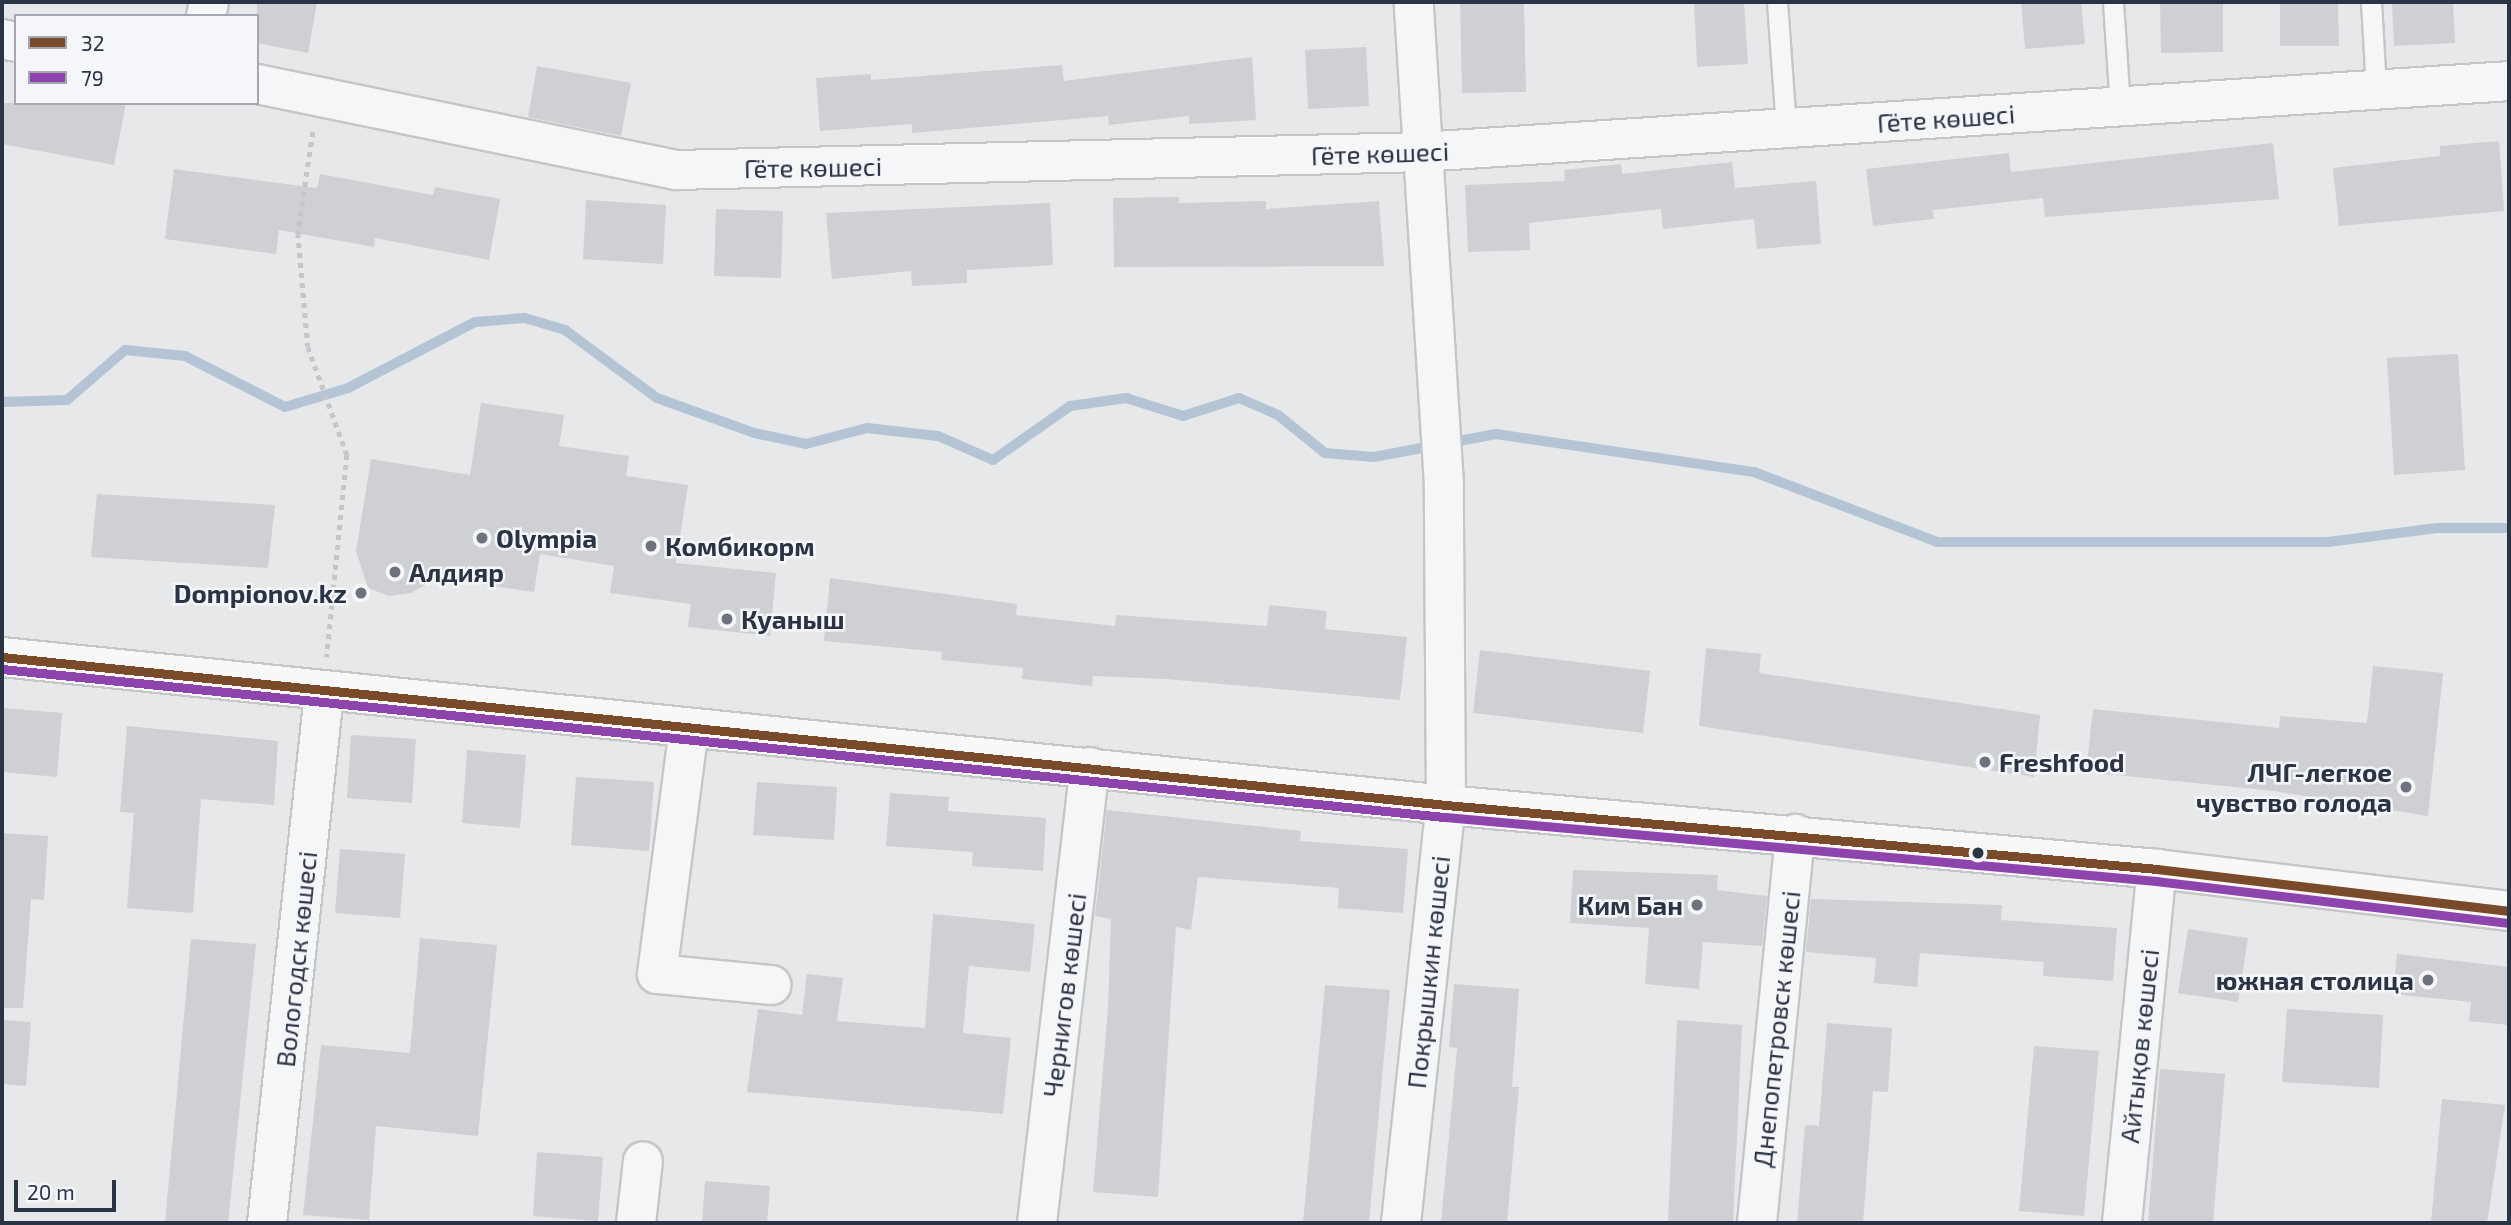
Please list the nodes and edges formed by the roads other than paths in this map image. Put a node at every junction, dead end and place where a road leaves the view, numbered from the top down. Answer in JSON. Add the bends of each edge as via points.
{"nodes":[{"id":1,"x":1414,"y":2,"type":"edge"},
{"id":2,"x":1777,"y":2,"type":"edge"},
{"id":3,"x":2113,"y":2,"type":"edge"},
{"id":4,"x":2371,"y":2,"type":"edge"},
{"id":5,"x":2509,"y":81,"type":"edge"},
{"id":6,"x":259,"y":84,"type":"edge"},
{"id":7,"x":2376,"y":90,"type":"junction"},
{"id":8,"x":2120,"y":107,"type":"junction"},
{"id":9,"x":1786,"y":128,"type":"junction"},
{"id":10,"x":1421,"y":152,"type":"junction"},
{"id":11,"x":2,"y":657,"type":"edge"},
{"id":12,"x":324,"y":694,"type":"junction"},
{"id":13,"x":690,"y":728,"type":"junction"},
{"id":14,"x":1090,"y":767,"type":"junction"},
{"id":15,"x":1446,"y":805,"type":"junction"},
{"id":16,"x":1795,"y":834,"type":"junction"},
{"id":17,"x":2157,"y":869,"type":"junction"},
{"id":18,"x":2509,"y":911,"type":"edge"},
{"id":19,"x":771,"y":985,"type":"dead end"},
{"id":20,"x":643,"y":1161,"type":"dead end"},
{"id":21,"x":267,"y":1223,"type":"edge"},
{"id":22,"x":636,"y":1223,"type":"edge"},
{"id":23,"x":1037,"y":1223,"type":"edge"},
{"id":24,"x":1401,"y":1223,"type":"edge"},
{"id":25,"x":1757,"y":1223,"type":"edge"},
{"id":26,"x":2122,"y":1223,"type":"edge"}],
"edges":[{"from":1,"to":10,"type":"street"},
{"from":2,"to":9,"type":"lane"},
{"from":3,"to":8,"type":"lane"},
{"from":4,"to":7,"type":"lane"},
{"from":5,"to":7,"type":"street","name":"Гёте көшесі"},
{"from":6,"to":10,"type":"street","name":"Гёте көшесі","via":[[676,170]]},
{"from":7,"to":8,"type":"street","name":"Гёте көшесі"},
{"from":8,"to":9,"type":"street","name":"Гёте көшесі"},
{"from":9,"to":10,"type":"street","name":"Гёте көшесі"},
{"from":10,"to":15,"type":"street","name":"Покрышкин көшесі","via":[[1443,467]]},
{"from":11,"to":12,"type":"main road"},
{"from":12,"to":13,"type":"main road"},
{"from":12,"to":21,"type":"street","name":"Вологодск көшесі"},
{"from":13,"to":14,"type":"main road"},
{"from":13,"to":19,"type":"street","via":[[657,974]]},
{"from":14,"to":15,"type":"main road"},
{"from":14,"to":23,"type":"street","name":"Чернигов көшесі"},
{"from":15,"to":16,"type":"main road"},
{"from":15,"to":24,"type":"street","name":"Покрышкин көшесі"},
{"from":16,"to":17,"type":"main road"},
{"from":16,"to":25,"type":"street","name":"Днепопетровск көшесі"},
{"from":17,"to":18,"type":"main road"},
{"from":17,"to":26,"type":"street","name":"Айтықов көшесі"},
{"from":20,"to":22,"type":"street"}]}
